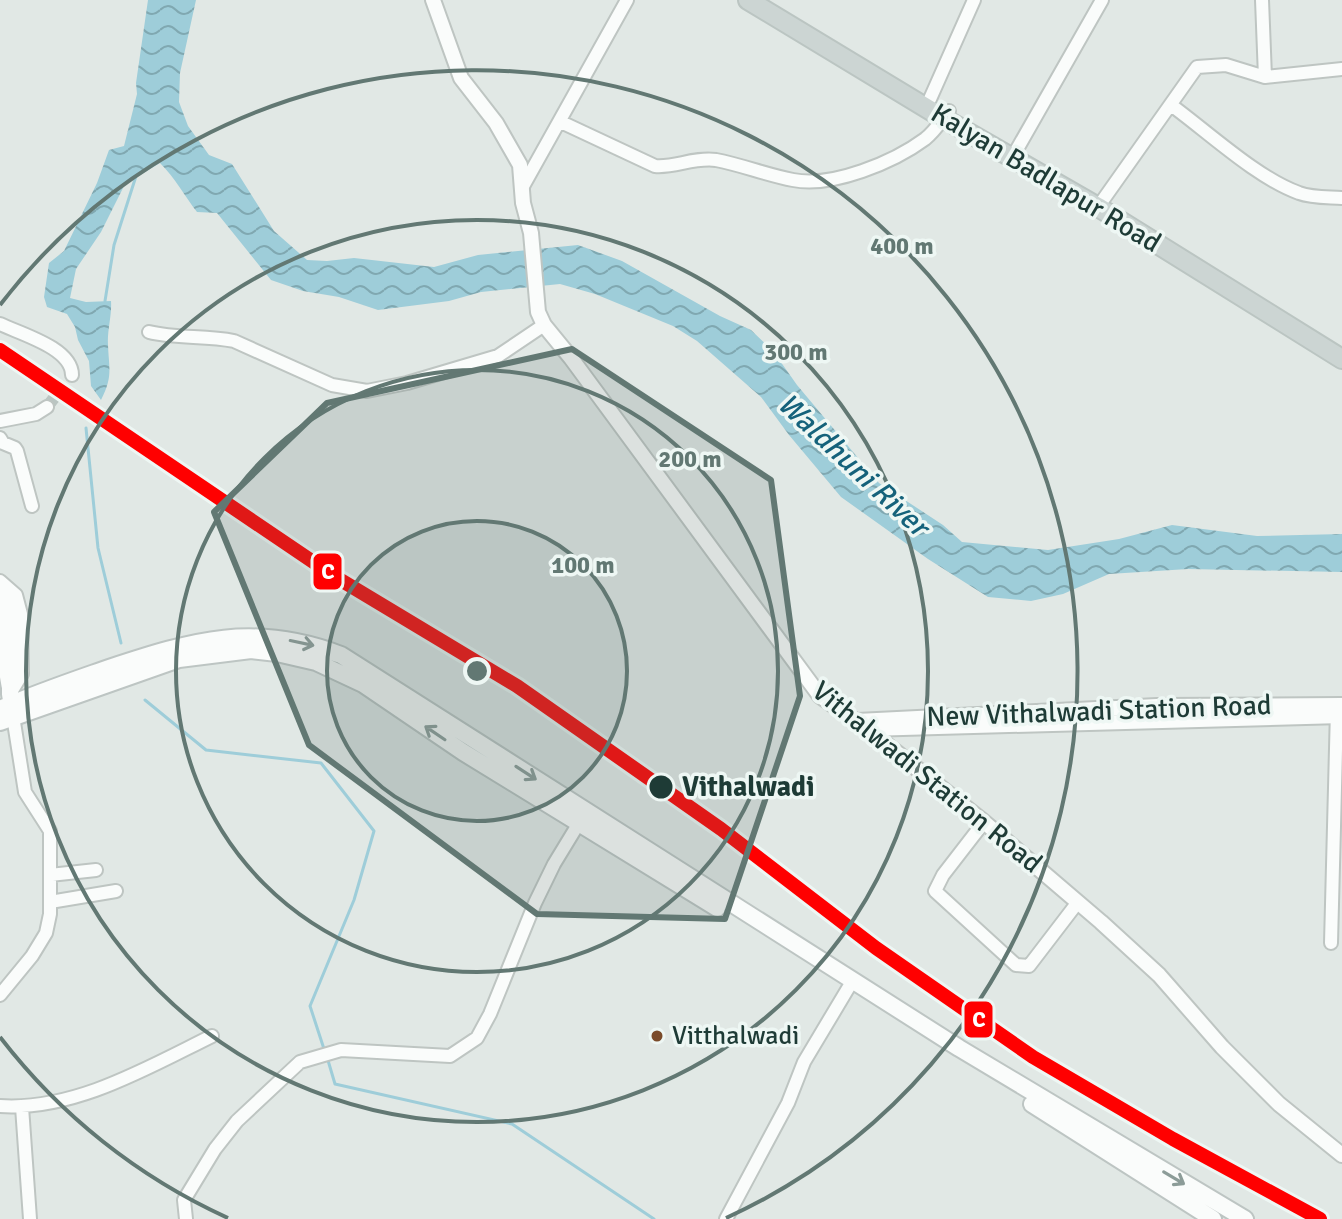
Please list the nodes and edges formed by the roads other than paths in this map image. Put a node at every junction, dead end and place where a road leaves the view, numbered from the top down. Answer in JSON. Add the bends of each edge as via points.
{"nodes":[{"id":1,"x":433,"y":0,"type":"edge"},
{"id":2,"x":610,"y":0,"type":"edge"},
{"id":3,"x":748,"y":0,"type":"edge"},
{"id":4,"x":762,"y":0,"type":"edge"},
{"id":5,"x":974,"y":0,"type":"edge"},
{"id":6,"x":1102,"y":0,"type":"edge"},
{"id":7,"x":1262,"y":0,"type":"edge"},
{"id":8,"x":625,"y":3,"type":"edge"},
{"id":9,"x":1342,"y":69,"type":"edge"},
{"id":10,"x":1265,"y":77,"type":"junction"},
{"id":11,"x":930,"y":99,"type":"junction"},
{"id":12,"x":1171,"y":105,"type":"junction"},
{"id":13,"x":946,"y":115,"type":"junction"},
{"id":14,"x":561,"y":122,"type":"junction"},
{"id":15,"x":1016,"y":151,"type":"junction"},
{"id":16,"x":522,"y":188,"type":"junction"},
{"id":17,"x":1342,"y":198,"type":"edge"},
{"id":18,"x":1101,"y":204,"type":"junction"},
{"id":19,"x":541,"y":319,"type":"junction"},
{"id":20,"x":0,"y":324,"type":"edge"},
{"id":21,"x":149,"y":332,"type":"dead end"},
{"id":22,"x":1342,"y":347,"type":"edge"},
{"id":23,"x":1342,"y":359,"type":"edge"},
{"id":24,"x":72,"y":375,"type":"dead end"},
{"id":25,"x":47,"y":407,"type":"tunnel mouth"},
{"id":26,"x":0,"y":421,"type":"edge"},
{"id":27,"x":0,"y":438,"type":"edge"},
{"id":28,"x":32,"y":506,"type":"dead end"},
{"id":29,"x":0,"y":581,"type":"edge"},
{"id":30,"x":0,"y":596,"type":"edge"},
{"id":31,"x":0,"y":610,"type":"edge"},
{"id":32,"x":7,"y":709,"type":"edge"},
{"id":33,"x":1340,"y":710,"type":"edge"},
{"id":34,"x":862,"y":725,"type":"junction"},
{"id":35,"x":583,"y":818,"type":"junction"},
{"id":36,"x":984,"y":822,"type":"junction"},
{"id":37,"x":96,"y":870,"type":"dead end"},
{"id":38,"x":50,"y":875,"type":"junction"},
{"id":39,"x":116,"y":891,"type":"dead end"},
{"id":40,"x":50,"y":902,"type":"junction"},
{"id":41,"x":1078,"y":902,"type":"junction"},
{"id":42,"x":1331,"y":943,"type":"dead end"},
{"id":43,"x":850,"y":984,"type":"junction"},
{"id":44,"x":0,"y":995,"type":"edge"},
{"id":45,"x":212,"y":1036,"type":"dead end"},
{"id":46,"x":0,"y":1106,"type":"edge"},
{"id":47,"x":22,"y":1107,"type":"junction"},
{"id":48,"x":1092,"y":1135,"type":"junction"},
{"id":49,"x":1342,"y":1155,"type":"edge"},
{"id":50,"x":182,"y":1217,"type":"edge"},
{"id":51,"x":30,"y":1219,"type":"edge"},
{"id":52,"x":726,"y":1219,"type":"edge"},
{"id":53,"x":1213,"y":1219,"type":"edge"},
{"id":54,"x":1245,"y":1219,"type":"edge"}],
"edges":[{"from":1,"to":16,"type":"street","via":[[461,78],[520,165]]},
{"from":2,"to":8,"type":"street"},
{"from":3,"to":13,"type":"main road","name":"Kalyan Badlapur Road"},
{"from":4,"to":11,"type":"main road","name":"Kalyan Badlapur Road"},
{"from":5,"to":11,"type":"street"},
{"from":6,"to":15,"type":"street"},
{"from":7,"to":10,"type":"street"},
{"from":8,"to":14,"type":"street"},
{"from":9,"to":10,"type":"street"},
{"from":10,"to":12,"type":"street","via":[[1226,65],[1197,67]]},
{"from":11,"to":13,"type":"main road","name":"Kalyan Badlapur Road"},
{"from":12,"to":17,"type":"street","via":[[1262,174],[1308,196]]},
{"from":12,"to":18,"type":"street"},
{"from":13,"to":14,"type":"street","via":[[924,139],[879,165],[809,181],[708,160],[655,166]]},
{"from":13,"to":15,"type":"main road","name":"Kalyan Badlapur Road"},
{"from":13,"to":18,"type":"main road","name":"Kalyan Badlapur Road"},
{"from":14,"to":16,"type":"street"},
{"from":15,"to":18,"type":"main road","name":"Kalyan Badlapur Road"},
{"from":16,"to":19,"type":"street"},
{"from":18,"to":22,"type":"main road","name":"Kalyan Badlapur Road"},
{"from":18,"to":23,"type":"main road","name":"Kalyan Badlapur Road"},
{"from":19,"to":21,"type":"street","via":[[498,356],[367,391],[332,385],[234,341]]},
{"from":19,"to":34,"type":"street","name":"Vithalwadi Station Road","via":[[820,696]]},
{"from":20,"to":24,"type":"street","via":[[63,354]]},
{"from":25,"to":26,"type":"street"},
{"from":27,"to":28,"type":"street","via":[[17,451]]},
{"from":29,"to":32,"type":"street","via":[[16,595],[21,614],[22,674]]},
{"from":30,"to":32,"type":"main road","via":[[10,605]]},
{"from":31,"to":32,"type":"street"},
{"from":32,"to":35,"type":"main road","via":[[113,674],[174,647],[241,637],[308,643]]},
{"from":32,"to":38,"type":"street","via":[[25,792],[50,831]]},
{"from":33,"to":34,"type":"street","name":"New Vithalwadi Station Road","via":[[1221,712],[1157,706]]},
{"from":33,"to":42,"type":"street"},
{"from":34,"to":36,"type":"street","name":"Vithalwadi Station Road"},
{"from":35,"to":43,"type":"main road"},
{"from":35,"to":50,"type":"street","via":[[535,903],[477,1038],[450,1056],[341,1050],[300,1062],[215,1149],[184,1200]]},
{"from":36,"to":41,"type":"street","name":"Vithalwadi Station Road"},
{"from":36,"to":41,"type":"street","via":[[935,891],[1016,965],[1029,966]]},
{"from":37,"to":38,"type":"street"},
{"from":38,"to":40,"type":"street"},
{"from":39,"to":40,"type":"street"},
{"from":40,"to":44,"type":"street","via":[[46,933]]},
{"from":41,"to":49,"type":"street","name":"Vithalwadi Station Road","via":[[1159,975],[1279,1104]]},
{"from":43,"to":48,"type":"main road"},
{"from":43,"to":52,"type":"street","via":[[804,1062]]},
{"from":45,"to":47,"type":"street","via":[[134,1075]]},
{"from":46,"to":47,"type":"street"},
{"from":47,"to":51,"type":"street"},
{"from":48,"to":53,"type":"main road"},
{"from":48,"to":54,"type":"main road","one_way":true}]}
